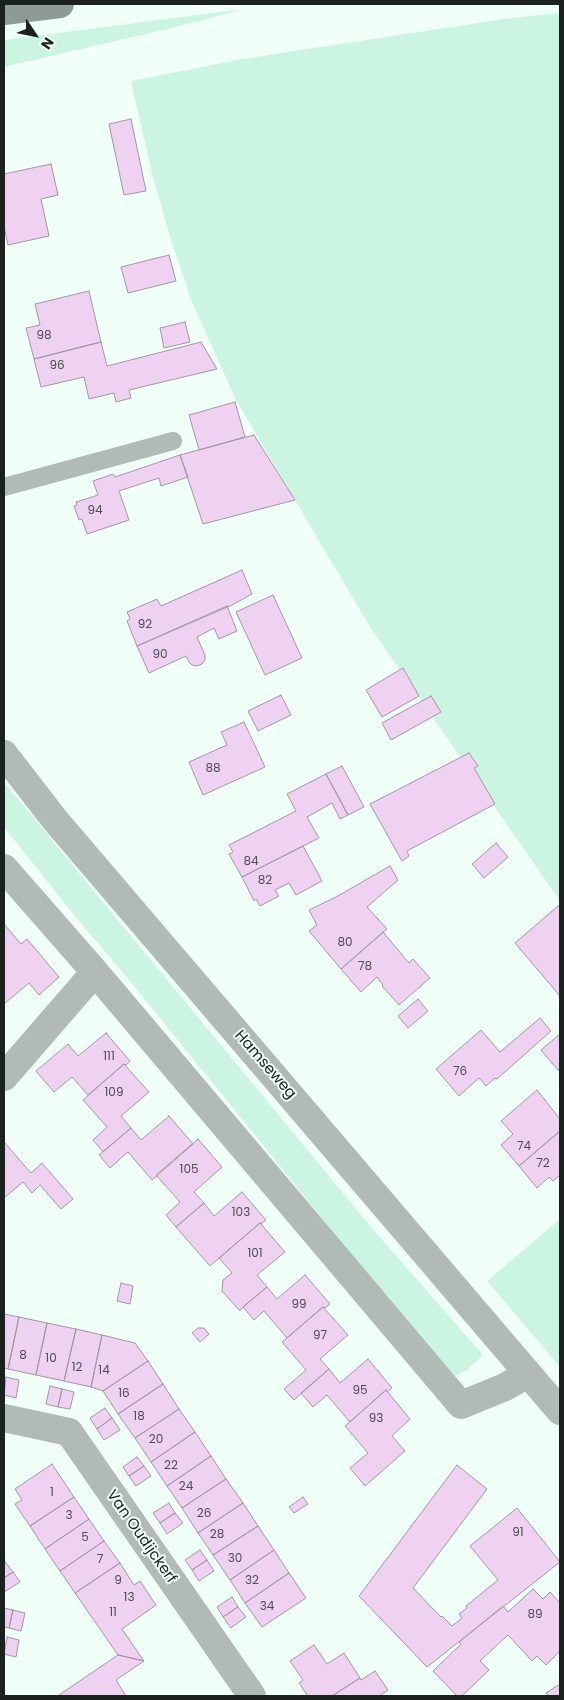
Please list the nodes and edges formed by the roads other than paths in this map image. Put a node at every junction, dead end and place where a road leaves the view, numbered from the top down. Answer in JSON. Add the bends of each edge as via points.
{"nodes":[{"id":1,"x":60,"y":4,"type":"edge"},
{"id":2,"x":4,"y":11,"type":"edge"},
{"id":3,"x":173,"y":441,"type":"dead end"},
{"id":4,"x":4,"y":487,"type":"edge"},
{"id":5,"x":4,"y":754,"type":"edge"},
{"id":6,"x":4,"y":868,"type":"edge"},
{"id":7,"x":95,"y":972,"type":"junction"},
{"id":8,"x":4,"y":1077,"type":"edge"},
{"id":9,"x":528,"y":1374,"type":"junction"},
{"id":10,"x":560,"y":1411,"type":"edge"},
{"id":11,"x":4,"y":1418,"type":"edge"},
{"id":12,"x":252,"y":1696,"type":"edge"}],
"edges":[{"from":1,"to":2,"type":"main road"},
{"from":3,"to":4,"type":"lane"},
{"from":5,"to":9,"type":"street","name":"Hamseweg","via":[[55,820]]},
{"from":6,"to":7,"type":"street"},
{"from":7,"to":8,"type":"street"},
{"from":7,"to":9,"type":"street","via":[[461,1405]]},
{"from":9,"to":10,"type":"street","name":"Hamseweg"},
{"from":11,"to":12,"type":"street","name":"Van Oudijckerf","via":[[69,1432]]}]}
